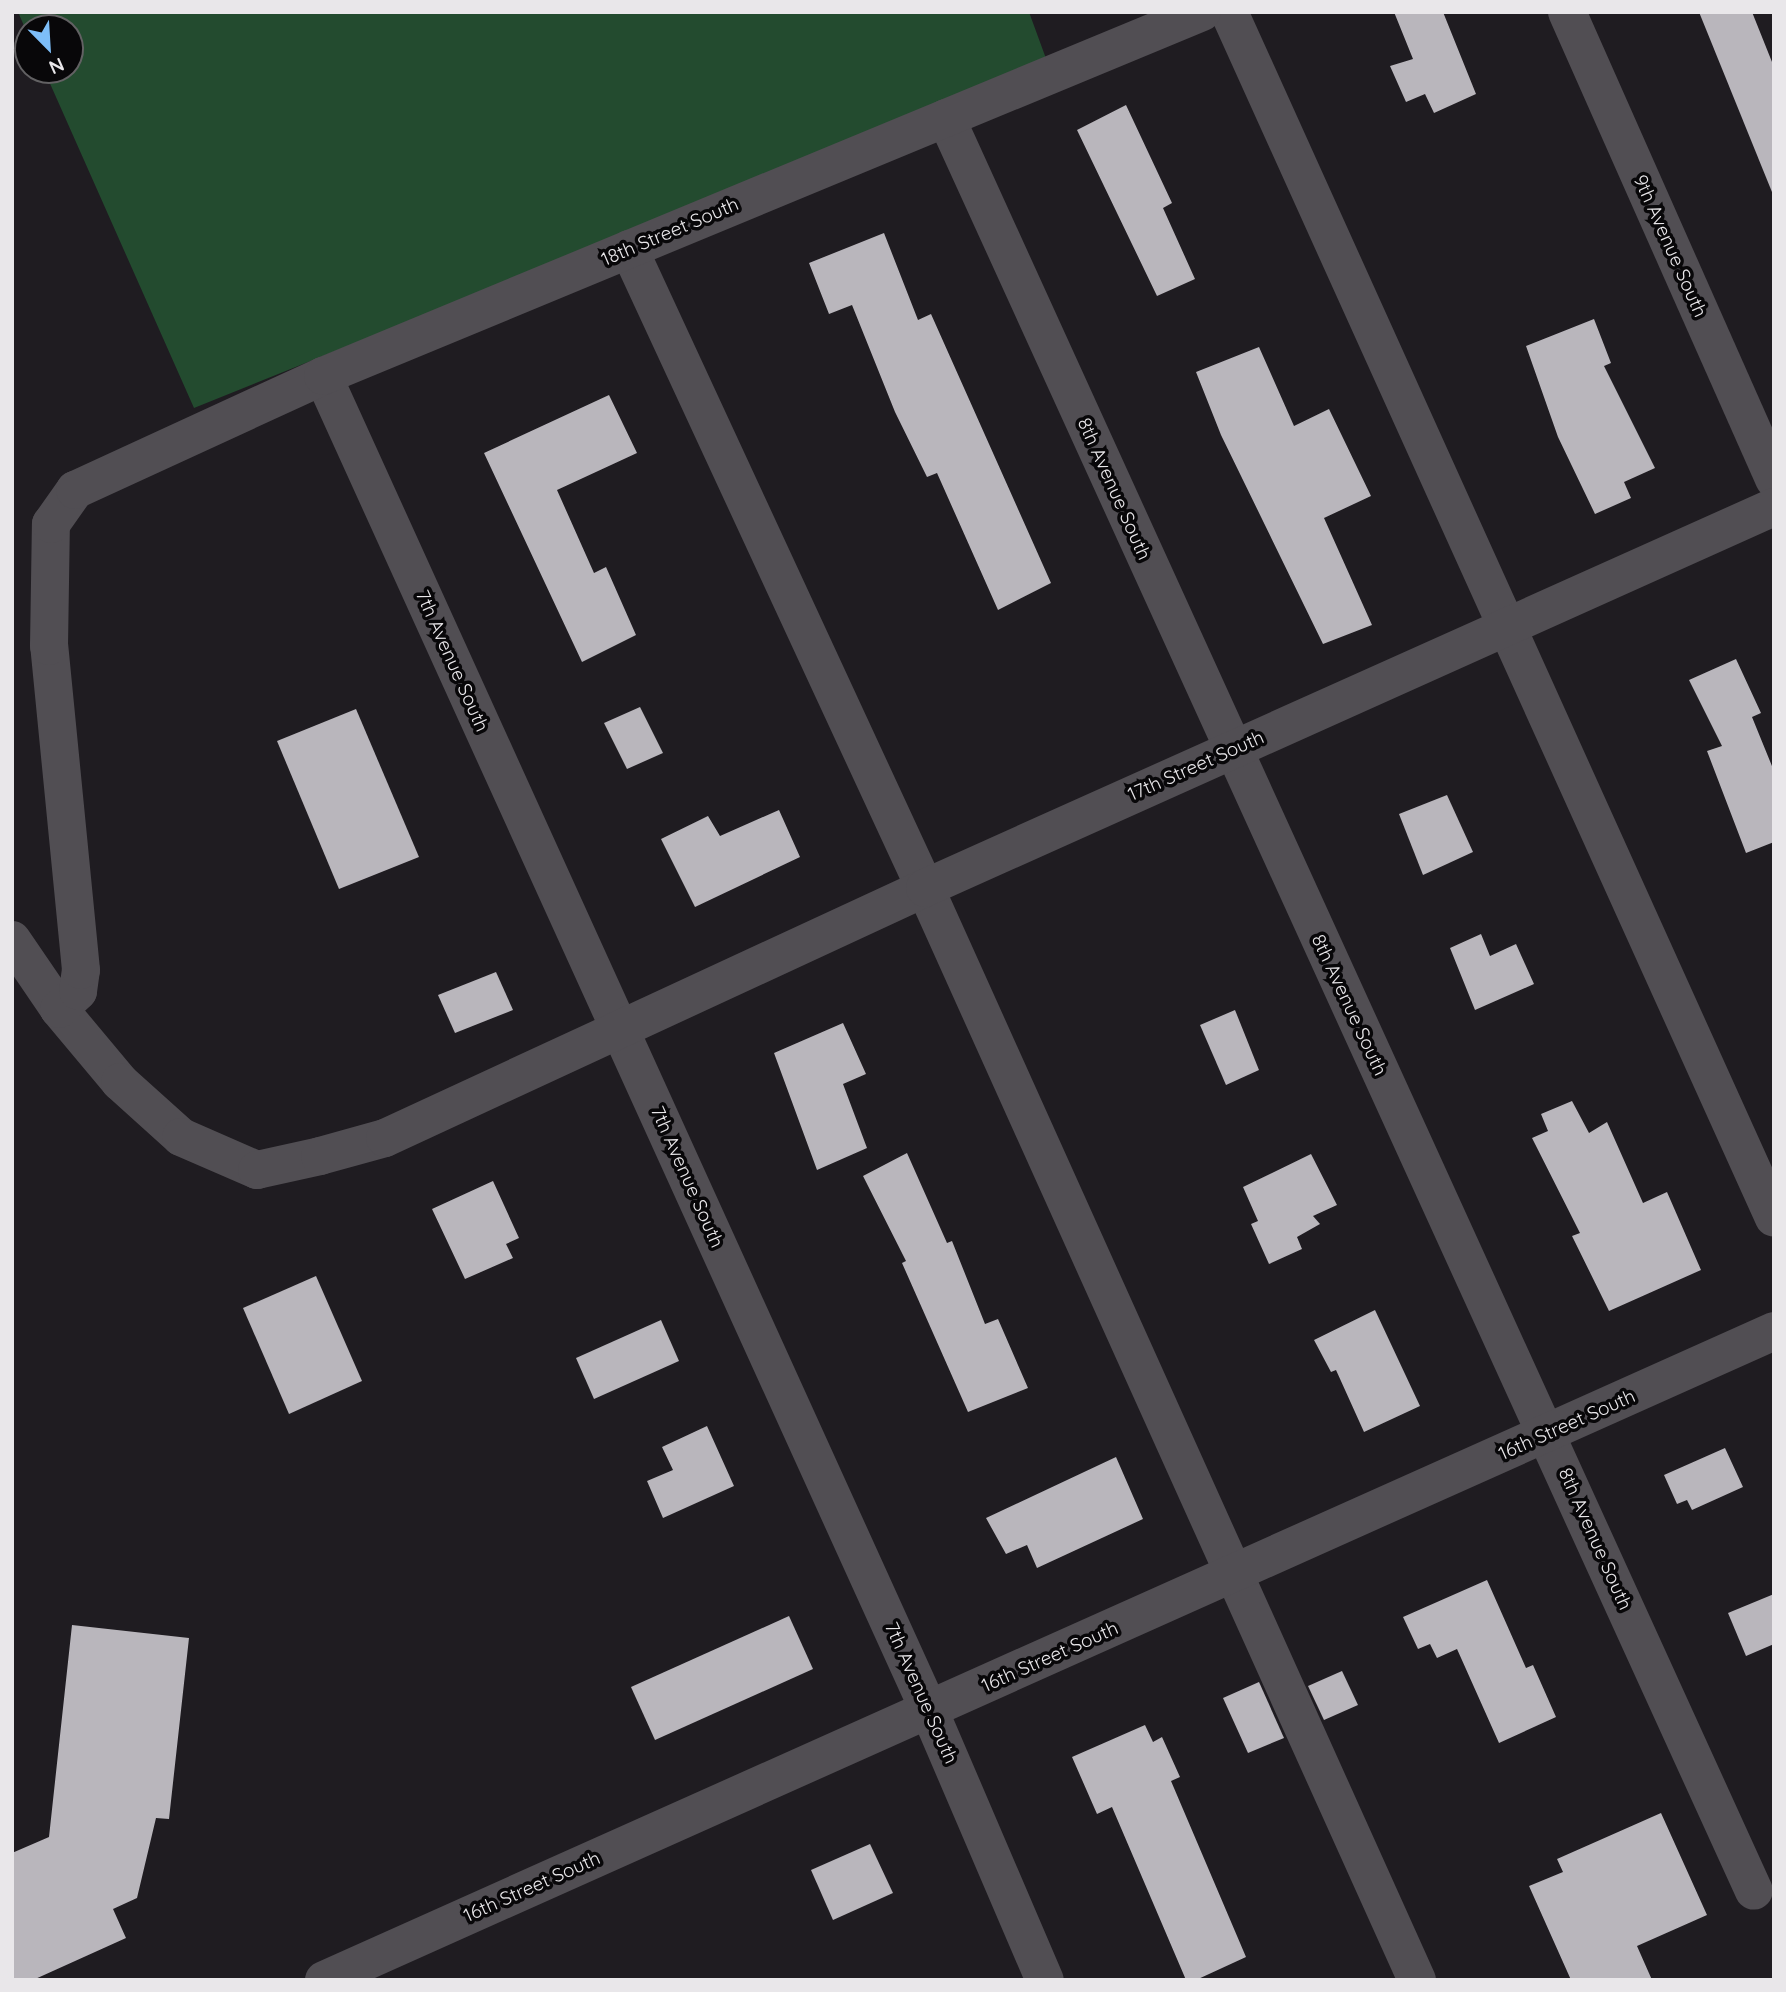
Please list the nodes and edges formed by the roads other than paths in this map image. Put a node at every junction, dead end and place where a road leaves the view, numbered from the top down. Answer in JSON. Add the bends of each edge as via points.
{"nodes":[{"id":1,"x":1202,"y":12,"type":"edge"},
{"id":2,"x":1229,"y":12,"type":"edge"},
{"id":3,"x":1567,"y":12,"type":"edge"},
{"id":4,"x":946,"y":118,"type":"junction"},
{"id":5,"x":629,"y":249,"type":"junction"},
{"id":6,"x":323,"y":376,"type":"junction"},
{"id":7,"x":1774,"y":479,"type":"edge"},
{"id":8,"x":1774,"y":507,"type":"edge"},
{"id":9,"x":1504,"y":628,"type":"junction"},
{"id":10,"x":1232,"y":750,"type":"junction"},
{"id":11,"x":925,"y":888,"type":"junction"},
{"id":12,"x":12,"y":940,"type":"edge"},
{"id":13,"x":59,"y":1009,"type":"junction"},
{"id":14,"x":621,"y":1032,"type":"junction"},
{"id":15,"x":1774,"y":1218,"type":"edge"},
{"id":16,"x":1774,"y":1331,"type":"edge"},
{"id":17,"x":1548,"y":1434,"type":"junction"},
{"id":18,"x":1233,"y":1574,"type":"junction"},
{"id":19,"x":929,"y":1710,"type":"junction"},
{"id":20,"x":1754,"y":1891,"type":"dead end"},
{"id":21,"x":324,"y":1980,"type":"edge"},
{"id":22,"x":1045,"y":1980,"type":"edge"},
{"id":23,"x":1417,"y":1980,"type":"edge"}],
"edges":[{"from":1,"to":4,"type":"street","name":"18th Street South"},
{"from":2,"to":9,"type":"street"},
{"from":3,"to":7,"type":"street","name":"9th Avenue South"},
{"from":4,"to":5,"type":"street","name":"18th Street South"},
{"from":4,"to":10,"type":"street","name":"8th Avenue South"},
{"from":5,"to":6,"type":"street","name":"18th Street South"},
{"from":5,"to":11,"type":"street"},
{"from":6,"to":13,"type":"street","name":"18th Street South","via":[[75,490],[51,524],[49,646],[81,970],[78,991]]},
{"from":6,"to":14,"type":"street","name":"7th Avenue South"},
{"from":8,"to":9,"type":"street","name":"17th Street South"},
{"from":9,"to":10,"type":"street","name":"17th Street South"},
{"from":9,"to":15,"type":"street"},
{"from":10,"to":11,"type":"street","name":"17th Street South"},
{"from":10,"to":17,"type":"street","name":"8th Avenue South"},
{"from":11,"to":14,"type":"street","name":"17th Street South"},
{"from":11,"to":18,"type":"street"},
{"from":12,"to":13,"type":"street","name":"17th Street South"},
{"from":13,"to":14,"type":"street","name":"17th Street South","via":[[120,1082],[181,1137],[257,1170],[385,1138]]},
{"from":14,"to":19,"type":"street","name":"7th Avenue South"},
{"from":16,"to":17,"type":"street","name":"16th Street South"},
{"from":17,"to":18,"type":"street","name":"16th Street South"},
{"from":17,"to":20,"type":"street","name":"8th Avenue South"},
{"from":18,"to":19,"type":"street","name":"16th Street South"},
{"from":18,"to":23,"type":"street"},
{"from":19,"to":21,"type":"street","name":"16th Street South"},
{"from":19,"to":22,"type":"street","name":"7th Avenue South"}]}
